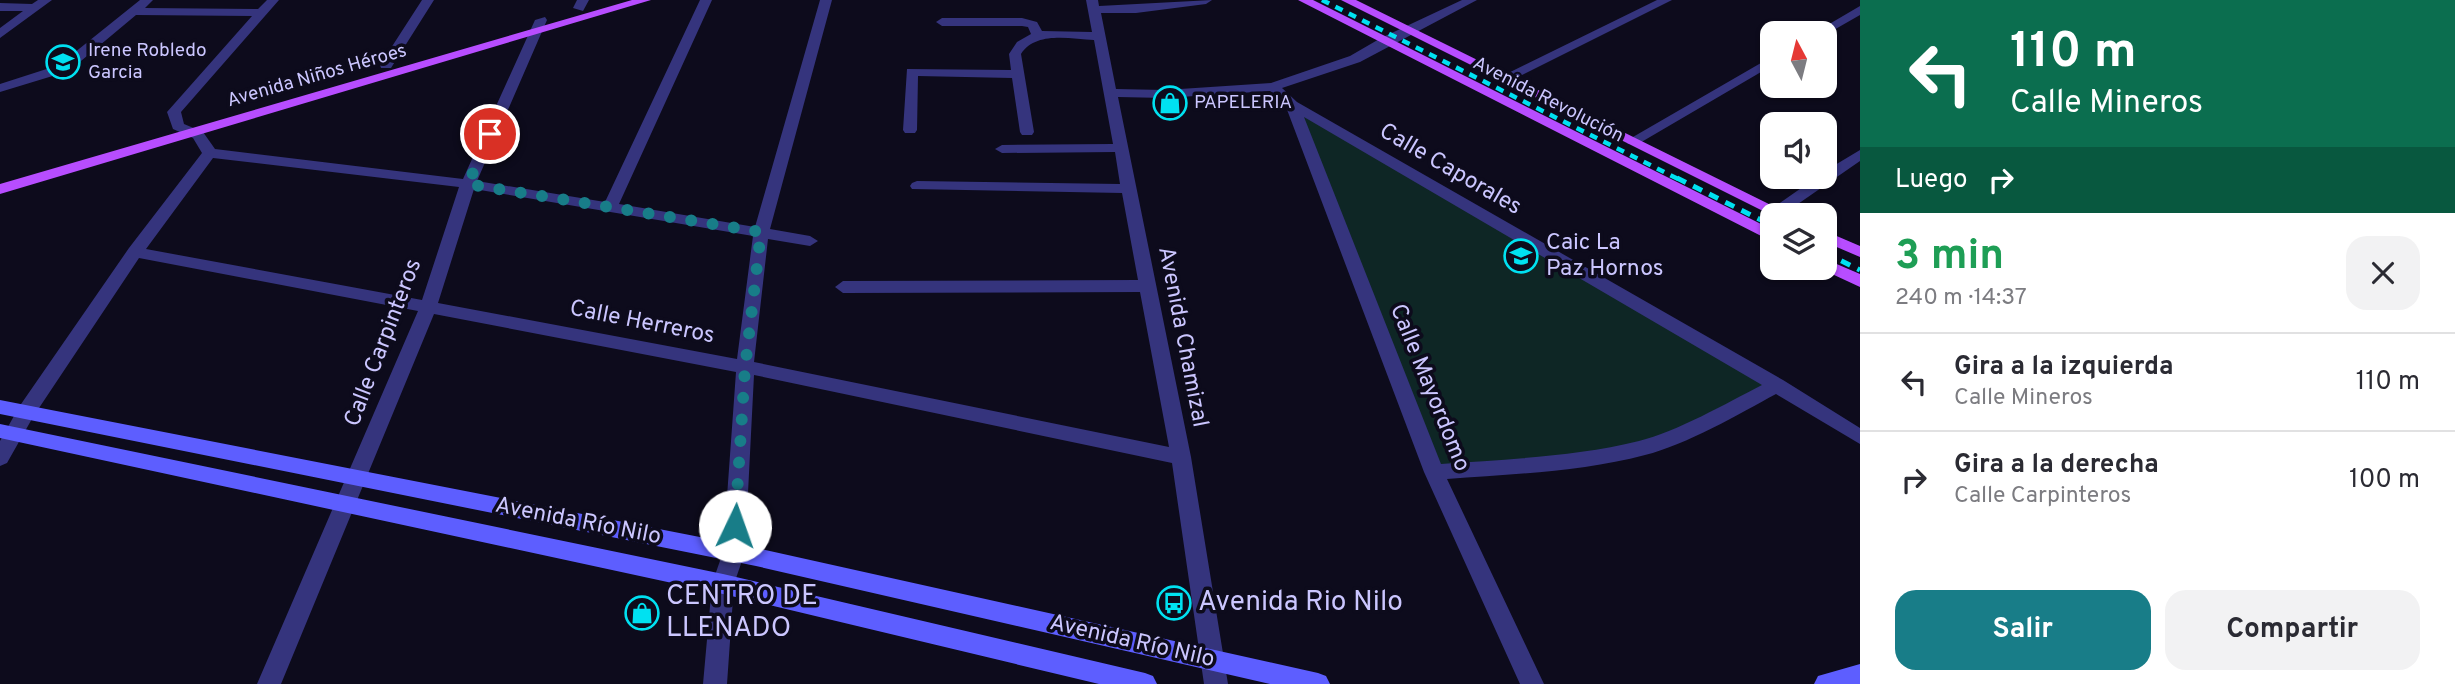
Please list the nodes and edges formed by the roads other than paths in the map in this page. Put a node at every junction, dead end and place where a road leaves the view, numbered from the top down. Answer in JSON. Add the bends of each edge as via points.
{"nodes":[{"id":1,"x":46,"y":0,"type":"edge"},
{"id":2,"x":147,"y":0,"type":"edge"},
{"id":3,"x":273,"y":0,"type":"edge"},
{"id":4,"x":428,"y":0,"type":"edge"},
{"id":5,"x":607,"y":0,"type":"edge"},
{"id":6,"x":645,"y":0,"type":"edge"},
{"id":7,"x":706,"y":0,"type":"edge"},
{"id":8,"x":827,"y":0,"type":"edge"},
{"id":9,"x":1206,"y":0,"type":"edge"},
{"id":10,"x":1304,"y":0,"type":"edge"},
{"id":11,"x":1348,"y":0,"type":"edge"},
{"id":12,"x":1471,"y":0,"type":"edge"},
{"id":13,"x":1666,"y":0,"type":"edge"},
{"id":14,"x":581,"y":4,"type":"edge"},
{"id":15,"x":1093,"y":5,"type":"edge"},
{"id":16,"x":0,"y":7,"type":"edge"},
{"id":17,"x":35,"y":8,"type":"junction"},
{"id":18,"x":1860,"y":10,"type":"edge"},
{"id":19,"x":134,"y":11,"type":"junction"},
{"id":20,"x":260,"y":13,"type":"junction"},
{"id":21,"x":942,"y":22,"type":"dead end"},
{"id":22,"x":1838,"y":23,"type":"edge"},
{"id":23,"x":538,"y":26,"type":"junction"},
{"id":24,"x":1408,"y":30,"type":"junction"},
{"id":25,"x":0,"y":34,"type":"edge"},
{"id":26,"x":1038,"y":35,"type":"junction"},
{"id":27,"x":1098,"y":36,"type":"junction"},
{"id":28,"x":1385,"y":41,"type":"junction"},
{"id":29,"x":386,"y":65,"type":"junction"},
{"id":30,"x":1760,"y":68,"type":"edge"},
{"id":31,"x":1017,"y":74,"type":"junction"},
{"id":32,"x":1505,"y":78,"type":"junction"},
{"id":33,"x":1273,"y":87,"type":"junction"},
{"id":34,"x":0,"y":88,"type":"edge"},
{"id":35,"x":1110,"y":93,"type":"junction"},
{"id":36,"x":1292,"y":105,"type":"junction"},
{"id":37,"x":178,"y":126,"type":"junction"},
{"id":38,"x":910,"y":130,"type":"dead end"},
{"id":39,"x":196,"y":132,"type":"junction"},
{"id":40,"x":1027,"y":132,"type":"dead end"},
{"id":41,"x":1633,"y":141,"type":"junction"},
{"id":42,"x":1120,"y":148,"type":"junction"},
{"id":43,"x":1002,"y":149,"type":"dead end"},
{"id":44,"x":209,"y":153,"type":"junction"},
{"id":45,"x":1860,"y":154,"type":"edge"},
{"id":46,"x":0,"y":179,"type":"edge"},
{"id":47,"x":468,"y":184,"type":"junction"},
{"id":48,"x":917,"y":186,"type":"dead end"},
{"id":49,"x":0,"y":189,"type":"edge"},
{"id":50,"x":1128,"y":189,"type":"junction"},
{"id":51,"x":1794,"y":203,"type":"edge"},
{"id":52,"x":1760,"y":204,"type":"edge"},
{"id":53,"x":610,"y":207,"type":"junction"},
{"id":54,"x":1760,"y":230,"type":"edge"},
{"id":55,"x":761,"y":232,"type":"junction"},
{"id":56,"x":810,"y":241,"type":"dead end"},
{"id":57,"x":1837,"y":241,"type":"edge"},
{"id":58,"x":135,"y":252,"type":"junction"},
{"id":59,"x":1860,"y":252,"type":"edge"},
{"id":60,"x":1837,"y":270,"type":"edge"},
{"id":61,"x":1860,"y":281,"type":"edge"},
{"id":62,"x":1148,"y":286,"type":"junction"},
{"id":63,"x":843,"y":287,"type":"dead end"},
{"id":64,"x":428,"y":308,"type":"junction"},
{"id":65,"x":745,"y":368,"type":"junction"},
{"id":66,"x":1777,"y":385,"type":"junction"},
{"id":67,"x":0,"y":407,"type":"edge"},
{"id":68,"x":26,"y":412,"type":"junction"},
{"id":69,"x":8,"y":432,"type":"edge"},
{"id":70,"x":1860,"y":437,"type":"edge"},
{"id":71,"x":1181,"y":457,"type":"junction"},
{"id":72,"x":0,"y":458,"type":"edge"},
{"id":73,"x":1434,"y":472,"type":"junction"},
{"id":74,"x":357,"y":478,"type":"junction"},
{"id":75,"x":346,"y":505,"type":"junction"},
{"id":76,"x":734,"y":552,"type":"junction"},
{"id":77,"x":723,"y":584,"type":"junction"},
{"id":78,"x":1214,"y":660,"type":"junction"},
{"id":79,"x":1860,"y":675,"type":"edge"},
{"id":80,"x":270,"y":684,"type":"edge"},
{"id":81,"x":715,"y":684,"type":"edge"},
{"id":82,"x":1145,"y":684,"type":"edge"},
{"id":83,"x":1216,"y":684,"type":"edge"},
{"id":84,"x":1318,"y":684,"type":"edge"},
{"id":85,"x":1531,"y":684,"type":"edge"},
{"id":86,"x":1826,"y":684,"type":"edge"}],
"edges":[{"from":1,"to":17,"type":"street"},
{"from":2,"to":19,"type":"street"},
{"from":3,"to":20,"type":"street"},
{"from":4,"to":29,"type":"street"},
{"from":5,"to":14,"type":"main road","name":"Avenida Niños Héroes"},
{"from":6,"to":23,"type":"main road","name":"Avenida Niños Héroes"},
{"from":7,"to":53,"type":"street"},
{"from":8,"to":55,"type":"street"},
{"from":9,"to":15,"type":"street","via":[[1136,9]]},
{"from":10,"to":28,"type":"main road","name":"Avenida Revolución"},
{"from":11,"to":24,"type":"main road","name":"Avenida Revolución"},
{"from":12,"to":24,"type":"street"},
{"from":13,"to":32,"type":"street"},
{"from":14,"to":23,"type":"main road","name":"Avenida Niños Héroes"},
{"from":15,"to":27,"type":"street","name":"Avenida Chamizal"},
{"from":16,"to":17,"type":"street"},
{"from":17,"to":25,"type":"street"},
{"from":18,"to":22,"type":"street"},
{"from":19,"to":20,"type":"street"},
{"from":19,"to":34,"type":"street","via":[[64,68]]},
{"from":20,"to":37,"type":"street","via":[[174,112]]},
{"from":21,"to":26,"type":"street","via":[[1022,22],[1032,25]]},
{"from":23,"to":29,"type":"main road","name":"Avenida Niños Héroes"},
{"from":23,"to":39,"type":"main road","name":"Avenida Niños Héroes"},
{"from":23,"to":47,"type":"street","name":"Calle Carpinteros"},
{"from":24,"to":28,"type":"street"},
{"from":24,"to":32,"type":"main road","name":"Avenida Revolución"},
{"from":26,"to":27,"type":"street"},
{"from":26,"to":31,"type":"street","via":[[1017,50]]},
{"from":27,"to":35,"type":"street","name":"Avenida Chamizal"},
{"from":28,"to":33,"type":"street","via":[[1354,59]]},
{"from":28,"to":54,"type":"main road","name":"Avenida Revolución"},
{"from":29,"to":37,"type":"main road","name":"Avenida Niños Héroes"},
{"from":30,"to":41,"type":"street"},
{"from":31,"to":38,"type":"street","via":[[912,72]]},
{"from":31,"to":40,"type":"street"},
{"from":32,"to":41,"type":"main road","name":"Avenida Revolución"},
{"from":33,"to":35,"type":"street"},
{"from":33,"to":36,"type":"street","name":"Calle Caporales"},
{"from":35,"to":42,"type":"street","name":"Avenida Chamizal"},
{"from":36,"to":66,"type":"street","name":"Calle Caporales"},
{"from":36,"to":73,"type":"street","name":"Calle Mayordomo"},
{"from":37,"to":39,"type":"street"},
{"from":37,"to":46,"type":"main road","name":"Avenida Niños Héroes"},
{"from":39,"to":44,"type":"street"},
{"from":39,"to":49,"type":"main road","name":"Avenida Niños Héroes"},
{"from":41,"to":52,"type":"main road","name":"Avenida Revolución"},
{"from":42,"to":43,"type":"street"},
{"from":42,"to":50,"type":"street","name":"Avenida Chamizal"},
{"from":44,"to":47,"type":"street"},
{"from":44,"to":58,"type":"street"},
{"from":45,"to":51,"type":"street"},
{"from":47,"to":53,"type":"street"},
{"from":47,"to":64,"type":"street","name":"Calle Carpinteros"},
{"from":48,"to":50,"type":"street"},
{"from":50,"to":62,"type":"street","name":"Avenida Chamizal"},
{"from":53,"to":55,"type":"street"},
{"from":55,"to":56,"type":"street"},
{"from":55,"to":65,"type":"street"},
{"from":57,"to":59,"type":"main road"},
{"from":58,"to":64,"type":"street","name":"Calle Herreros"},
{"from":58,"to":68,"type":"street"},
{"from":60,"to":61,"type":"main road"},
{"from":62,"to":63,"type":"street"},
{"from":62,"to":71,"type":"street","name":"Avenida Chamizal"},
{"from":64,"to":65,"type":"street","name":"Calle Herreros"},
{"from":64,"to":74,"type":"street","name":"Calle Carpinteros"},
{"from":65,"to":71,"type":"street","name":"Calle Herreros"},
{"from":65,"to":76,"type":"street"},
{"from":66,"to":70,"type":"street","name":"Calle Caporales"},
{"from":66,"to":73,"type":"street","via":[[1644,448],[1551,464]]},
{"from":67,"to":68,"type":"main road","name":"Avenida Río Nilo"},
{"from":68,"to":69,"type":"street"},
{"from":68,"to":74,"type":"main road","name":"Avenida Río Nilo"},
{"from":69,"to":72,"type":"street"},
{"from":69,"to":75,"type":"main road","name":"Avenida Río Nilo"},
{"from":71,"to":78,"type":"street","name":"Avenida Chamizal"},
{"from":73,"to":85,"type":"street","name":"Calle Mayordomo"},
{"from":74,"to":75,"type":"street","name":"Calle Carpinteros"},
{"from":74,"to":76,"type":"main road","name":"Avenida Río Nilo"},
{"from":75,"to":77,"type":"main road","name":"Avenida Río Nilo"},
{"from":75,"to":80,"type":"street","name":"Calle Carpinteros"},
{"from":76,"to":77,"type":"street"},
{"from":76,"to":78,"type":"main road","name":"Avenida Río Nilo"},
{"from":77,"to":81,"type":"street"},
{"from":77,"to":82,"type":"main road","name":"Avenida Río Nilo"},
{"from":78,"to":83,"type":"street","name":"Avenida Chamizal"},
{"from":78,"to":84,"type":"main road","name":"Avenida Río Nilo"},
{"from":79,"to":86,"type":"main road"}]}
